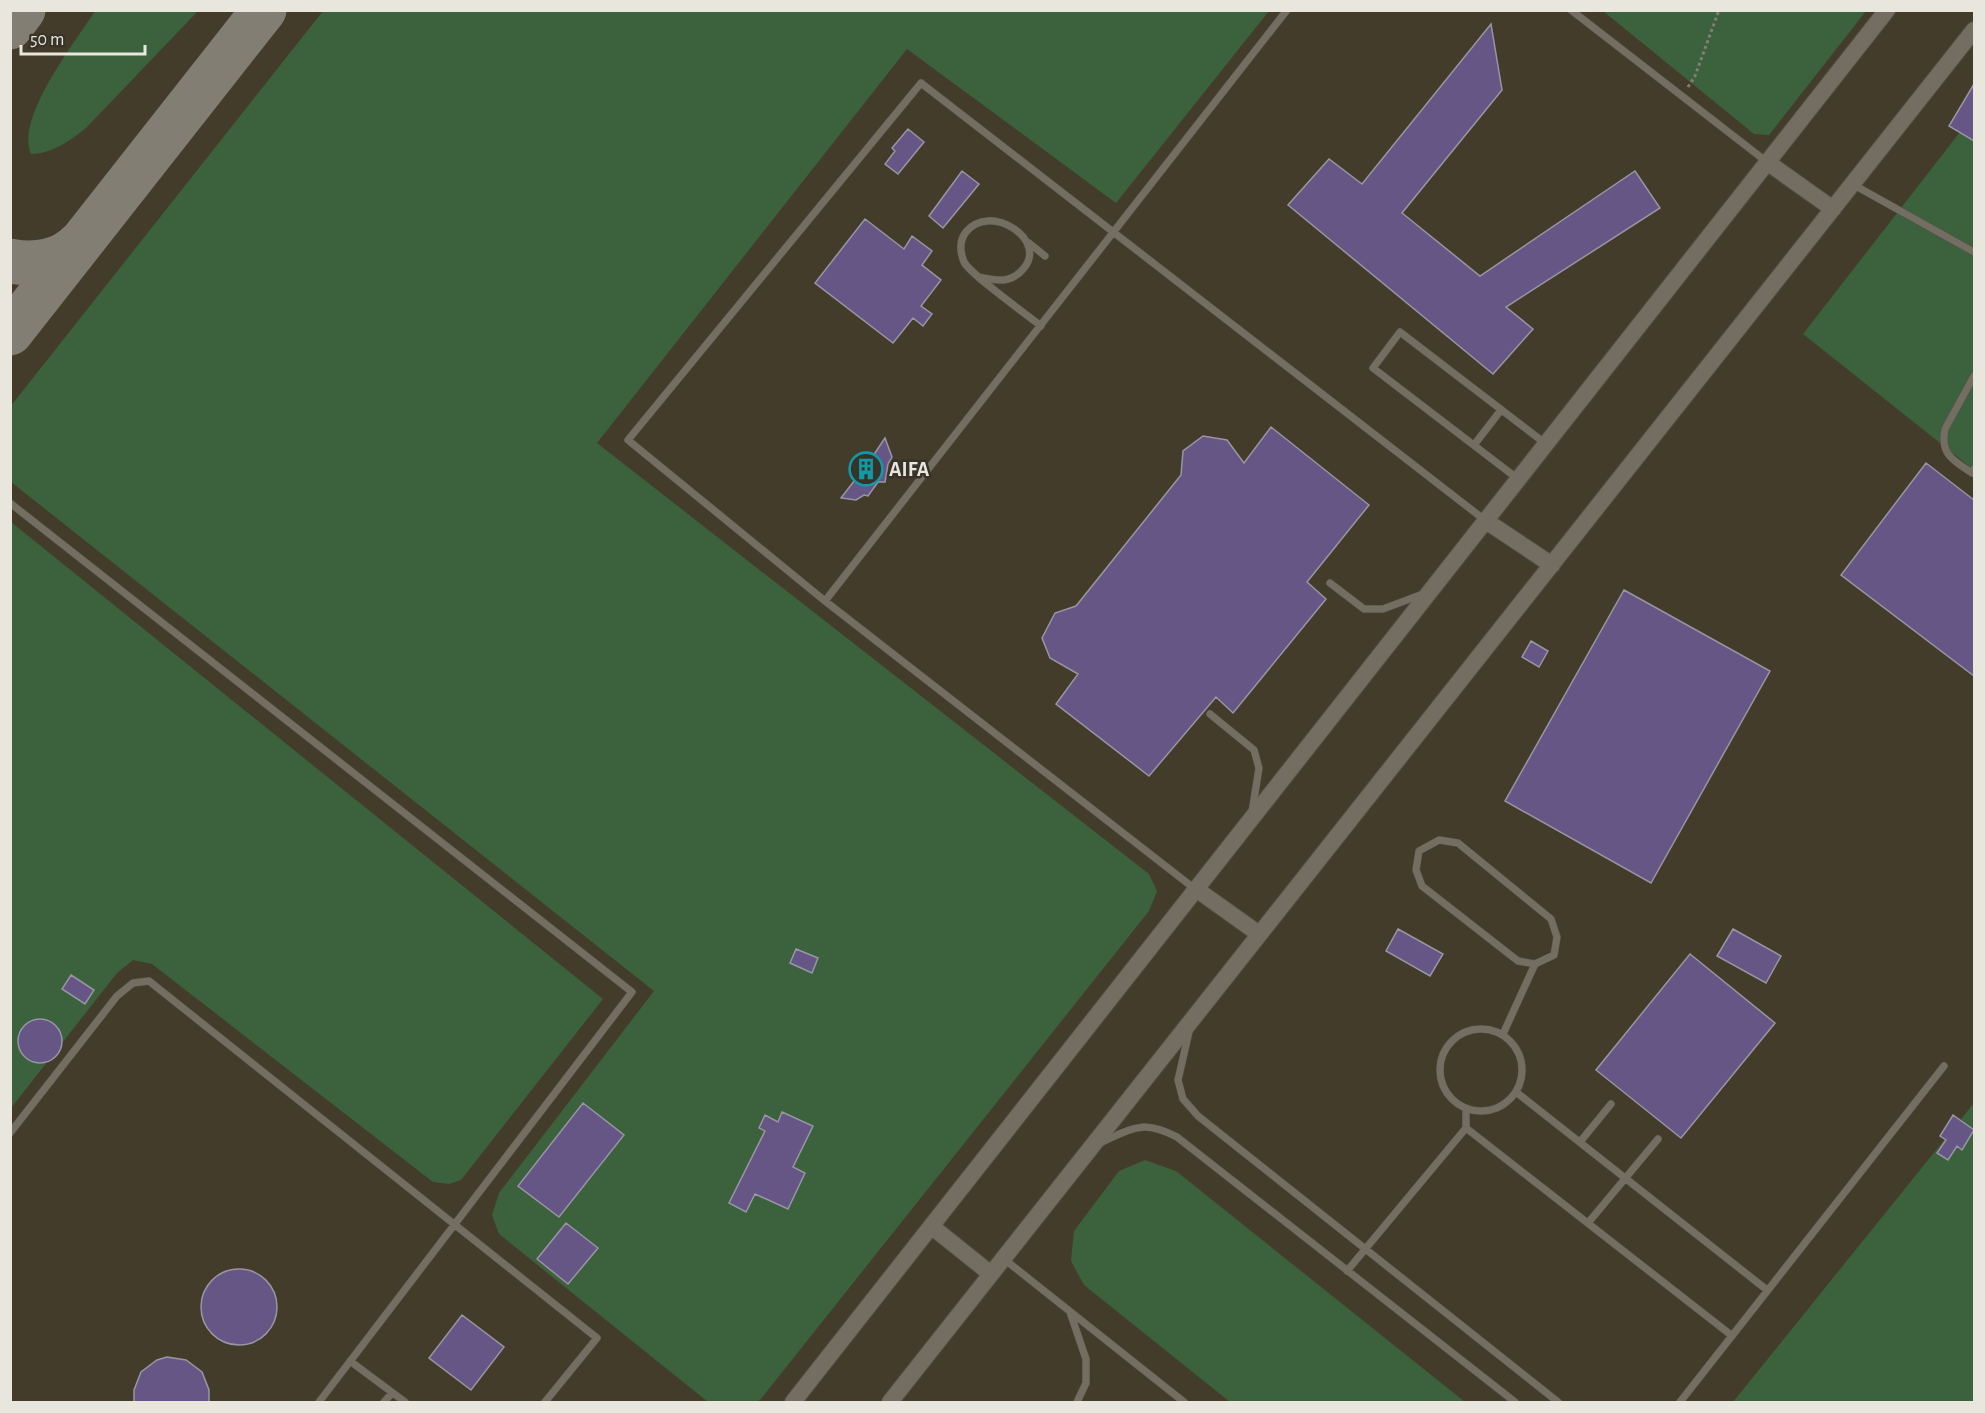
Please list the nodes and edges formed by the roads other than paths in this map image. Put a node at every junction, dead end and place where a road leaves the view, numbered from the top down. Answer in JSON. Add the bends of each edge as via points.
{"nodes":[{"id":1,"x":1287,"y":10,"type":"edge"},
{"id":2,"x":1571,"y":10,"type":"edge"},
{"id":3,"x":1887,"y":10,"type":"edge"},
{"id":4,"x":1972,"y":36,"type":"edge"},
{"id":5,"x":1767,"y":162,"type":"junction"},
{"id":6,"x":1852,"y":184,"type":"junction"},
{"id":7,"x":1833,"y":208,"type":"junction"},
{"id":8,"x":1114,"y":233,"type":"junction"},
{"id":9,"x":1026,"y":240,"type":"junction"},
{"id":10,"x":1974,"y":252,"type":"edge"},
{"id":11,"x":1045,"y":256,"type":"dead end"},
{"id":12,"x":979,"y":277,"type":"junction"},
{"id":13,"x":1041,"y":326,"type":"junction"},
{"id":14,"x":1974,"y":376,"type":"edge"},
{"id":15,"x":1501,"y":410,"type":"junction"},
{"id":16,"x":1546,"y":444,"type":"junction"},
{"id":17,"x":1474,"y":445,"type":"junction"},
{"id":18,"x":1974,"y":472,"type":"edge"},
{"id":19,"x":1519,"y":479,"type":"junction"},
{"id":20,"x":10,"y":503,"type":"edge"},
{"id":21,"x":1486,"y":521,"type":"junction"},
{"id":22,"x":1552,"y":565,"type":"junction"},
{"id":23,"x":1330,"y":583,"type":"dead end"},
{"id":24,"x":1431,"y":591,"type":"junction"},
{"id":25,"x":825,"y":601,"type":"junction"},
{"id":26,"x":1210,"y":714,"type":"dead end"},
{"id":27,"x":1250,"y":821,"type":"junction"},
{"id":28,"x":1196,"y":890,"type":"junction"},
{"id":29,"x":1259,"y":934,"type":"junction"},
{"id":30,"x":1535,"y":964,"type":"junction"},
{"id":31,"x":1192,"y":1020,"type":"junction"},
{"id":32,"x":1503,"y":1034,"type":"junction"},
{"id":33,"x":1944,"y":1066,"type":"dead end"},
{"id":34,"x":1516,"y":1092,"type":"junction"},
{"id":35,"x":1611,"y":1104,"type":"dead end"},
{"id":36,"x":1466,"y":1108,"type":"junction"},
{"id":37,"x":1466,"y":1128,"type":"junction"},
{"id":38,"x":10,"y":1133,"type":"edge"},
{"id":39,"x":1658,"y":1139,"type":"dead end"},
{"id":40,"x":1580,"y":1142,"type":"junction"},
{"id":41,"x":1092,"y":1147,"type":"junction"},
{"id":42,"x":1626,"y":1178,"type":"junction"},
{"id":43,"x":1588,"y":1223,"type":"junction"},
{"id":44,"x":455,"y":1225,"type":"junction"},
{"id":45,"x":931,"y":1226,"type":"junction"},
{"id":46,"x":1366,"y":1249,"type":"junction"},
{"id":47,"x":1004,"y":1259,"type":"junction"},
{"id":48,"x":1347,"y":1271,"type":"junction"},
{"id":49,"x":991,"y":1274,"type":"junction"},
{"id":50,"x":1767,"y":1290,"type":"junction"},
{"id":51,"x":1070,"y":1312,"type":"junction"},
{"id":52,"x":1731,"y":1335,"type":"junction"},
{"id":53,"x":350,"y":1361,"type":"junction"},
{"id":54,"x":392,"y":1393,"type":"junction"},
{"id":55,"x":319,"y":1402,"type":"edge"},
{"id":56,"x":384,"y":1402,"type":"edge"},
{"id":57,"x":405,"y":1402,"type":"edge"},
{"id":58,"x":545,"y":1402,"type":"edge"},
{"id":59,"x":793,"y":1402,"type":"edge"},
{"id":60,"x":890,"y":1402,"type":"edge"},
{"id":61,"x":1077,"y":1402,"type":"edge"},
{"id":62,"x":1184,"y":1402,"type":"edge"},
{"id":63,"x":1515,"y":1402,"type":"edge"},
{"id":64,"x":1558,"y":1402,"type":"edge"},
{"id":65,"x":1680,"y":1402,"type":"edge"}],
"edges":[{"from":1,"to":8,"type":"lane"},
{"from":2,"to":5,"type":"lane"},
{"from":3,"to":5,"type":"street"},
{"from":4,"to":6,"type":"street"},
{"from":5,"to":7,"type":"street"},
{"from":5,"to":16,"type":"street"},
{"from":6,"to":7,"type":"street"},
{"from":6,"to":10,"type":"lane"},
{"from":7,"to":22,"type":"street"},
{"from":8,"to":13,"type":"lane"},
{"from":8,"to":21,"type":"lane"},
{"from":8,"to":25,"type":"lane","via":[[921,83],[628,440]]},
{"from":9,"to":11,"type":"lane"},
{"from":9,"to":12,"type":"lane","via":[[1030,249],[1028,264],[1014,278],[1003,281]]},
{"from":9,"to":12,"type":"lane","via":[[998,221],[985,220],[969,228],[960,250],[968,268]]},
{"from":12,"to":13,"type":"lane"},
{"from":13,"to":25,"type":"lane"},
{"from":14,"to":18,"type":"lane","via":[[1943,439],[1950,458]]},
{"from":15,"to":16,"type":"lane"},
{"from":15,"to":17,"type":"lane"},
{"from":15,"to":17,"type":"lane","via":[[1400,333],[1373,368]]},
{"from":16,"to":19,"type":"street"},
{"from":17,"to":19,"type":"lane"},
{"from":19,"to":21,"type":"street"},
{"from":20,"to":44,"type":"lane","via":[[632,992]]},
{"from":21,"to":22,"type":"street"},
{"from":21,"to":24,"type":"street"},
{"from":22,"to":29,"type":"street"},
{"from":23,"to":24,"type":"lane","via":[[1364,609],[1383,609]]},
{"from":24,"to":27,"type":"street"},
{"from":25,"to":28,"type":"lane"},
{"from":26,"to":27,"type":"lane","via":[[1254,750],[1259,768]]},
{"from":27,"to":28,"type":"street"},
{"from":28,"to":29,"type":"street"},
{"from":28,"to":45,"type":"street"},
{"from":29,"to":31,"type":"street"},
{"from":30,"to":30,"type":"lane","via":[[1518,961],[1422,886],[1416,870],[1419,851],[1439,840],[1458,843],[1551,919],[1557,937],[1554,955]]},
{"from":30,"to":32,"type":"lane"},
{"from":31,"to":41,"type":"street"},
{"from":31,"to":46,"type":"lane","via":[[1178,1080],[1183,1099],[1198,1116]]},
{"from":32,"to":34,"type":"lane","via":[[1513,1043],[1521,1060],[1522,1080]]},
{"from":32,"to":36,"type":"lane","via":[[1491,1029],[1465,1032],[1445,1049],[1440,1076],[1445,1090]]},
{"from":33,"to":50,"type":"lane"},
{"from":34,"to":36,"type":"lane","via":[[1494,1109]]},
{"from":34,"to":40,"type":"lane"},
{"from":35,"to":40,"type":"lane"},
{"from":36,"to":37,"type":"lane"},
{"from":37,"to":43,"type":"lane"},
{"from":37,"to":46,"type":"lane"},
{"from":38,"to":44,"type":"lane","via":[[117,996],[133,983],[149,981]]},
{"from":39,"to":42,"type":"lane"},
{"from":40,"to":42,"type":"lane"},
{"from":41,"to":47,"type":"street"},
{"from":41,"to":48,"type":"lane","via":[[1134,1127],[1157,1127],[1178,1137]]},
{"from":42,"to":43,"type":"lane"},
{"from":42,"to":50,"type":"lane"},
{"from":43,"to":52,"type":"lane"},
{"from":44,"to":53,"type":"lane"},
{"from":44,"to":58,"type":"lane","via":[[597,1338]]},
{"from":45,"to":49,"type":"street"},
{"from":45,"to":59,"type":"street"},
{"from":46,"to":48,"type":"lane"},
{"from":46,"to":64,"type":"lane"},
{"from":47,"to":49,"type":"street"},
{"from":47,"to":51,"type":"lane"},
{"from":48,"to":63,"type":"lane"},
{"from":49,"to":60,"type":"street"},
{"from":50,"to":52,"type":"lane"},
{"from":51,"to":61,"type":"lane","via":[[1086,1359],[1086,1383]]},
{"from":51,"to":62,"type":"lane"},
{"from":52,"to":65,"type":"lane"},
{"from":53,"to":54,"type":"lane"},
{"from":53,"to":55,"type":"lane"},
{"from":54,"to":56,"type":"lane"},
{"from":54,"to":57,"type":"lane"}]}
